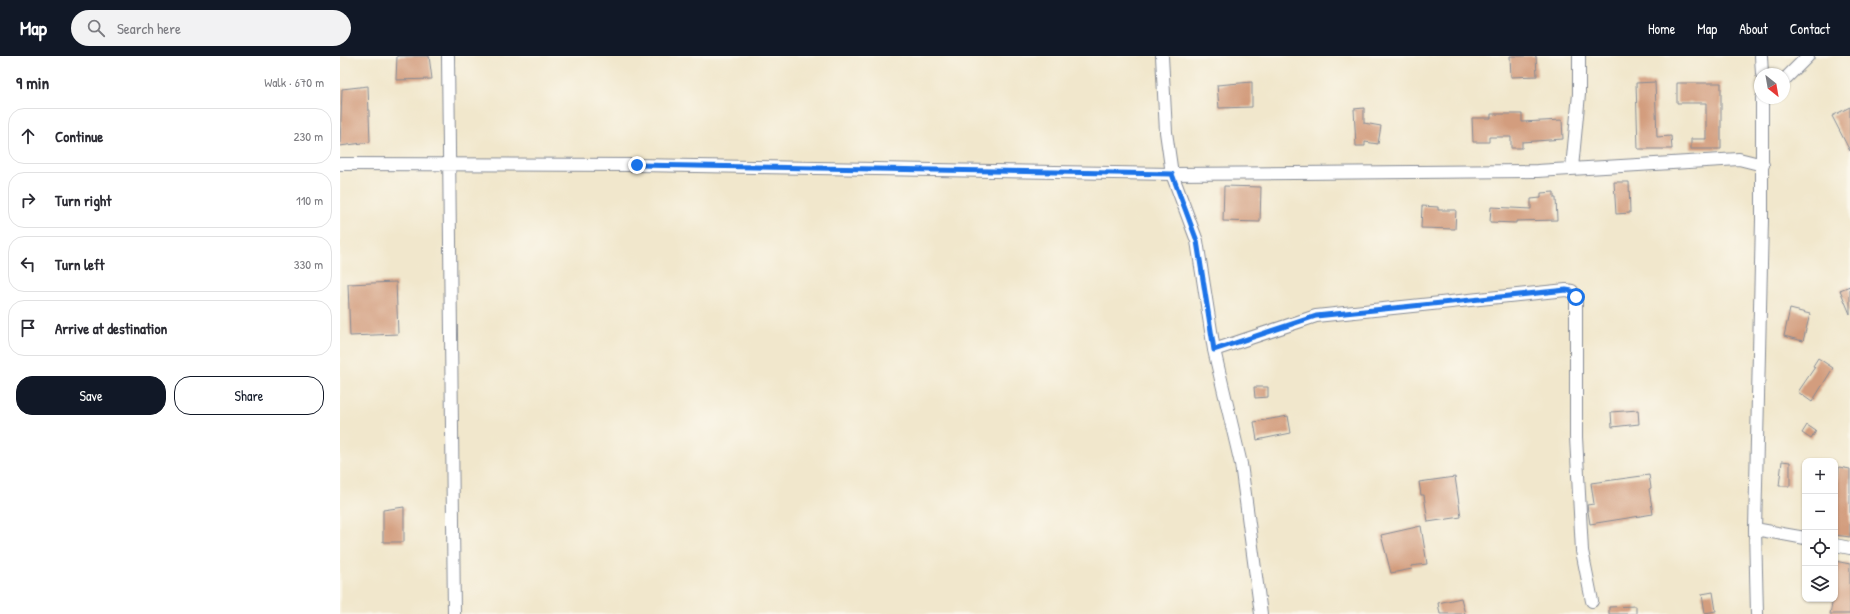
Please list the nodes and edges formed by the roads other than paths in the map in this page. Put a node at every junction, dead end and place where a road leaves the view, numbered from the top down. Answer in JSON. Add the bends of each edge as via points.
{"nodes":[{"id":1,"x":448,"y":56,"type":"edge"},
{"id":2,"x":1162,"y":56,"type":"edge"},
{"id":3,"x":1579,"y":56,"type":"edge"},
{"id":4,"x":1761,"y":56,"type":"edge"},
{"id":5,"x":1808,"y":56,"type":"edge"},
{"id":6,"x":1762,"y":68,"type":"edge"},
{"id":7,"x":1790,"y":74,"type":"edge"},
{"id":8,"x":1764,"y":104,"type":"edge"},
{"id":9,"x":340,"y":164,"type":"edge"},
{"id":10,"x":449,"y":164,"type":"junction"},
{"id":11,"x":1763,"y":165,"type":"junction"},
{"id":12,"x":1572,"y":168,"type":"junction"},
{"id":13,"x":1172,"y":174,"type":"junction"},
{"id":14,"x":1214,"y":350,"type":"junction"},
{"id":15,"x":1754,"y":529,"type":"junction"},
{"id":16,"x":1802,"y":537,"type":"edge"},
{"id":17,"x":1838,"y":546,"type":"edge"},
{"id":18,"x":1850,"y":548,"type":"edge"},
{"id":19,"x":1592,"y":601,"type":"dead end"},
{"id":20,"x":454,"y":614,"type":"edge"},
{"id":21,"x":1262,"y":614,"type":"edge"},
{"id":22,"x":1757,"y":614,"type":"edge"}],
"edges":[{"from":1,"to":10,"type":"street"},
{"from":2,"to":13,"type":"street","via":[[1166,132]]},
{"from":3,"to":12,"type":"street","via":[[1579,94]]},
{"from":4,"to":6,"type":"street"},
{"from":5,"to":7,"type":"street"},
{"from":8,"to":11,"type":"street"},
{"from":9,"to":10,"type":"street"},
{"from":10,"to":13,"type":"street"},
{"from":10,"to":20,"type":"street"},
{"from":11,"to":12,"type":"street","via":[[1739,159]]},
{"from":11,"to":15,"type":"street"},
{"from":12,"to":13,"type":"street","via":[[1537,171]]},
{"from":13,"to":14,"type":"street","via":[[1197,241]]},
{"from":14,"to":19,"type":"street","via":[[1316,316],[1572,291],[1576,297],[1576,437],[1582,551]]},
{"from":14,"to":21,"type":"street","via":[[1241,464]]},
{"from":15,"to":16,"type":"street"},
{"from":15,"to":22,"type":"street"},
{"from":17,"to":18,"type":"street"}]}
